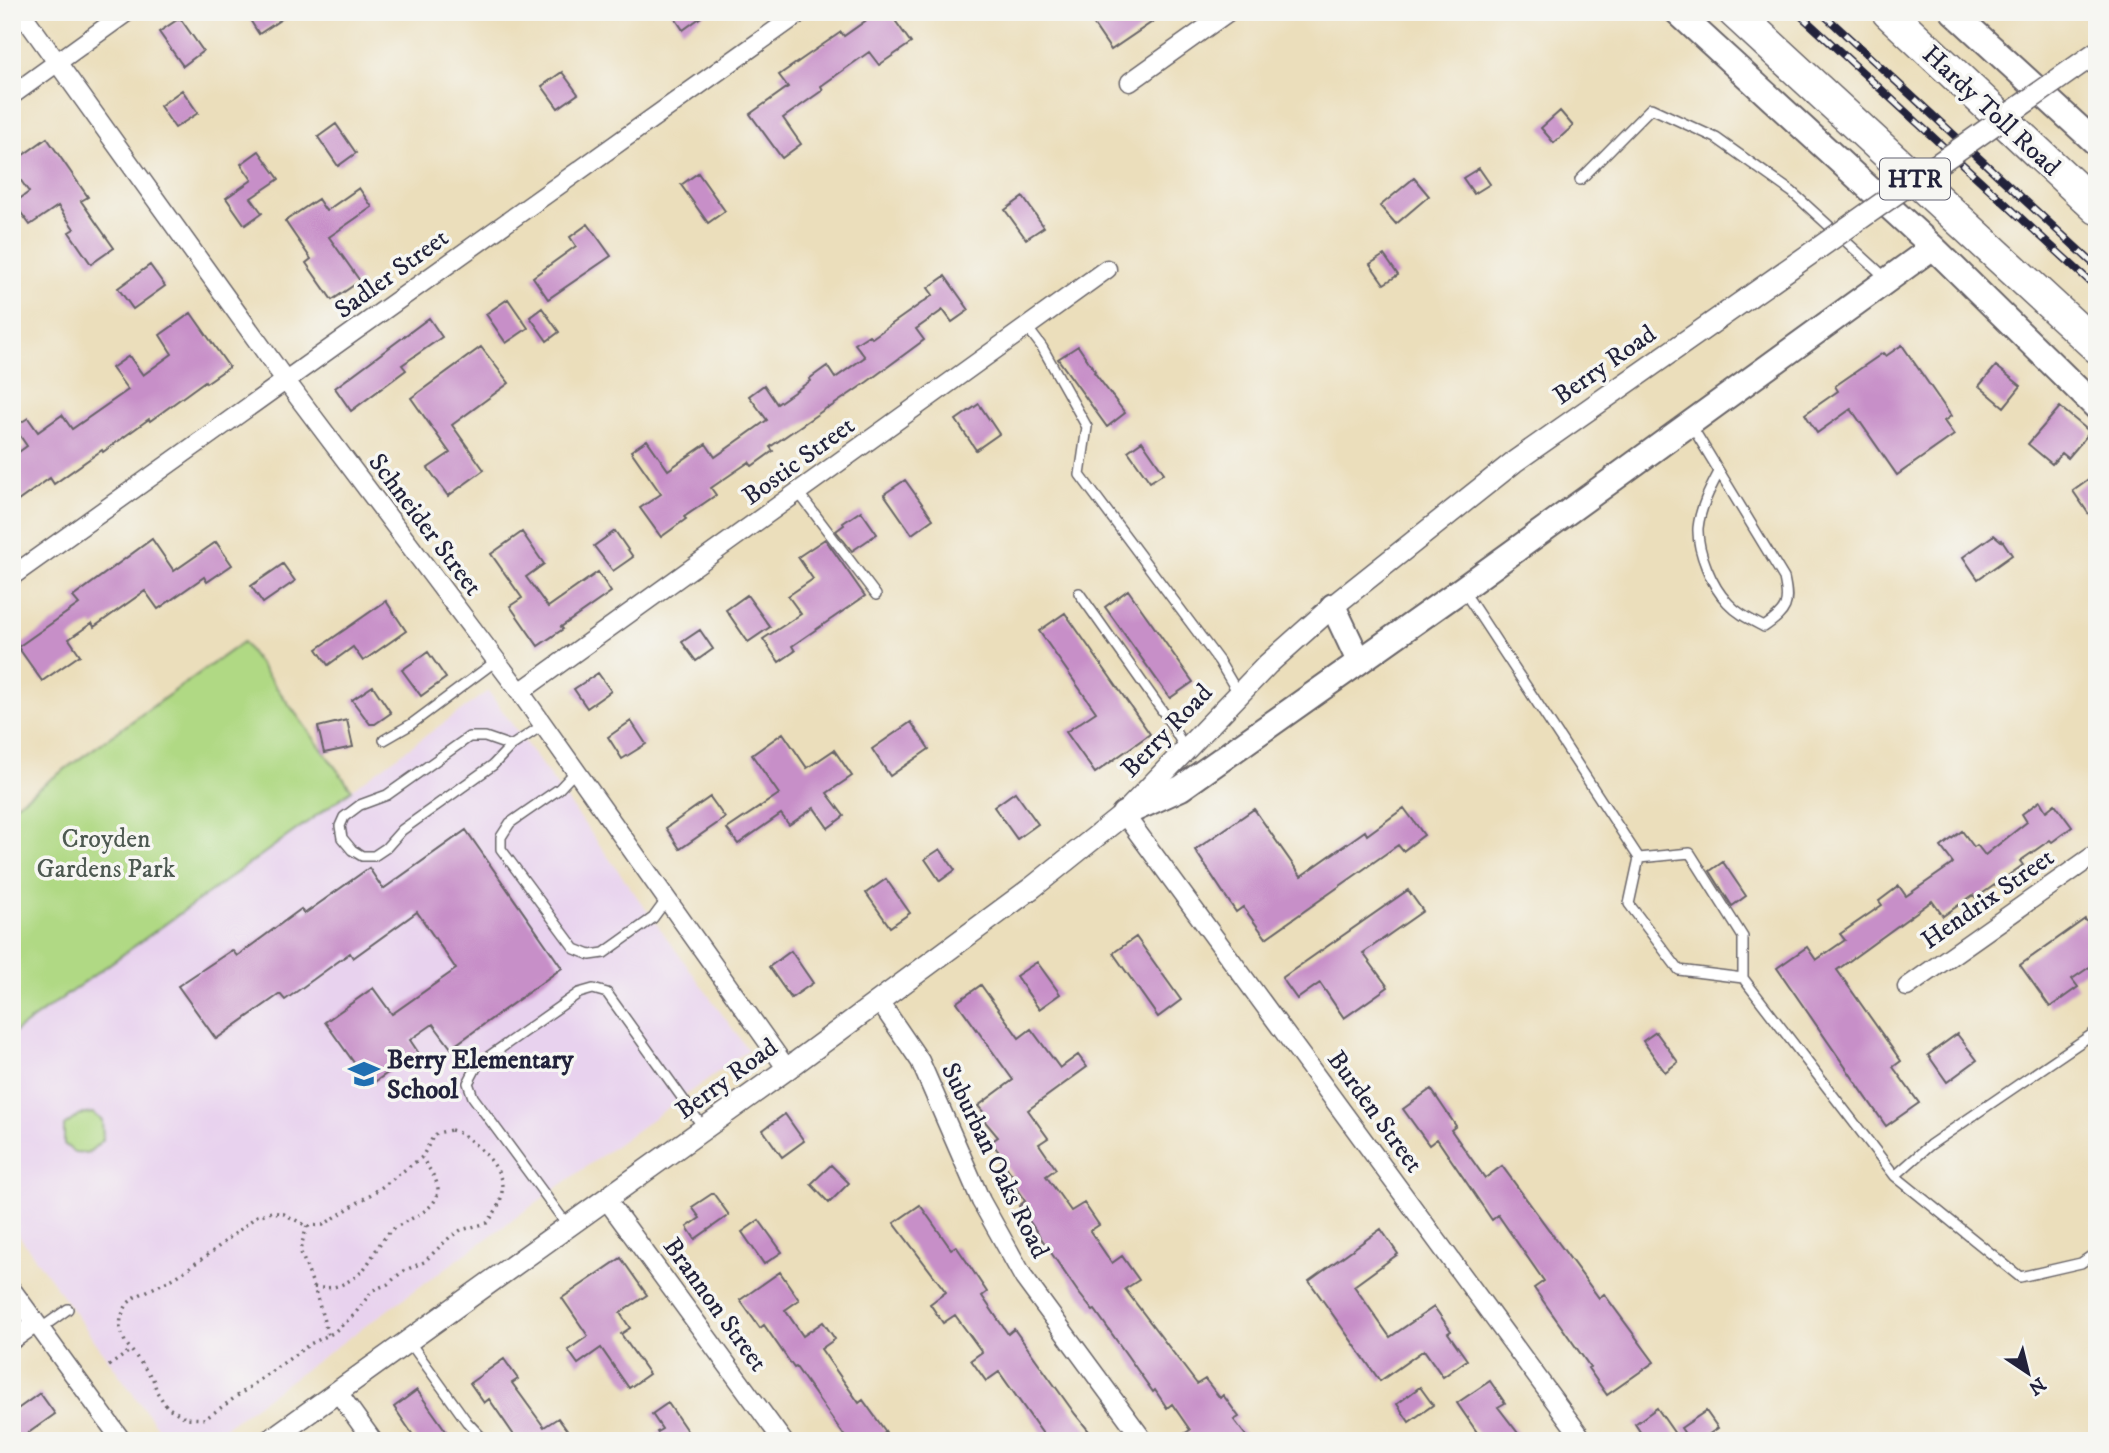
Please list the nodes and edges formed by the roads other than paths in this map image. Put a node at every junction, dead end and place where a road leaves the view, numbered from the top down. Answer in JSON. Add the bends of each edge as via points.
{"nodes":[{"id":1,"x":21,"y":12,"type":"edge"},
{"id":2,"x":127,"y":12,"type":"edge"},
{"id":3,"x":801,"y":12,"type":"edge"},
{"id":4,"x":1228,"y":12,"type":"edge"},
{"id":5,"x":1677,"y":12,"type":"edge"},
{"id":6,"x":1734,"y":12,"type":"edge"},
{"id":7,"x":1888,"y":12,"type":"edge"},
{"id":8,"x":1953,"y":12,"type":"edge"},
{"id":9,"x":2097,"y":52,"type":"edge"},
{"id":10,"x":58,"y":62,"type":"junction"},
{"id":11,"x":1130,"y":82,"type":"dead end"},
{"id":12,"x":12,"y":95,"type":"edge"},
{"id":13,"x":2095,"y":139,"type":"edge"},
{"id":14,"x":1580,"y":180,"type":"dead end"},
{"id":15,"x":2097,"y":208,"type":"edge"},
{"id":16,"x":1933,"y":247,"type":"junction"},
{"id":17,"x":1107,"y":269,"type":"dead end"},
{"id":18,"x":1888,"y":280,"type":"junction"},
{"id":19,"x":1027,"y":327,"type":"junction"},
{"id":20,"x":2097,"y":346,"type":"edge"},
{"id":21,"x":286,"y":381,"type":"junction"},
{"id":22,"x":2097,"y":408,"type":"edge"},
{"id":23,"x":1690,"y":424,"type":"junction"},
{"id":24,"x":1719,"y":472,"type":"junction"},
{"id":25,"x":798,"y":492,"type":"junction"},
{"id":26,"x":12,"y":576,"type":"edge"},
{"id":27,"x":1462,"y":589,"type":"junction"},
{"id":28,"x":1079,"y":593,"type":"dead end"},
{"id":29,"x":876,"y":595,"type":"dead end"},
{"id":30,"x":1333,"y":606,"type":"junction"},
{"id":31,"x":496,"y":661,"type":"junction"},
{"id":32,"x":1359,"y":661,"type":"junction"},
{"id":33,"x":520,"y":692,"type":"junction"},
{"id":34,"x":1239,"y":694,"type":"junction"},
{"id":35,"x":543,"y":725,"type":"junction"},
{"id":36,"x":384,"y":740,"type":"dead end"},
{"id":37,"x":511,"y":746,"type":"junction"},
{"id":38,"x":1186,"y":750,"type":"junction"},
{"id":39,"x":576,"y":771,"type":"junction"},
{"id":40,"x":1124,"y":814,"type":"junction"},
{"id":41,"x":2097,"y":853,"type":"edge"},
{"id":42,"x":1639,"y":858,"type":"junction"},
{"id":43,"x":667,"y":899,"type":"junction"},
{"id":44,"x":1743,"y":978,"type":"junction"},
{"id":45,"x":1907,"y":987,"type":"dead end"},
{"id":46,"x":879,"y":1001,"type":"junction"},
{"id":47,"x":2097,"y":1031,"type":"edge"},
{"id":48,"x":788,"y":1069,"type":"junction"},
{"id":49,"x":704,"y":1129,"type":"junction"},
{"id":50,"x":1895,"y":1176,"type":"junction"},
{"id":51,"x":606,"y":1199,"type":"junction"},
{"id":52,"x":568,"y":1226,"type":"junction"},
{"id":53,"x":2097,"y":1252,"type":"edge"},
{"id":54,"x":12,"y":1290,"type":"edge"},
{"id":55,"x":68,"y":1309,"type":"dead end"},
{"id":56,"x":38,"y":1326,"type":"junction"},
{"id":57,"x":12,"y":1340,"type":"edge"},
{"id":58,"x":408,"y":1340,"type":"junction"},
{"id":59,"x":337,"y":1391,"type":"junction"},
{"id":60,"x":122,"y":1441,"type":"edge"},
{"id":61,"x":269,"y":1441,"type":"edge"},
{"id":62,"x":373,"y":1441,"type":"edge"},
{"id":63,"x":485,"y":1441,"type":"edge"},
{"id":64,"x":783,"y":1441,"type":"edge"},
{"id":65,"x":1144,"y":1441,"type":"edge"},
{"id":66,"x":1584,"y":1441,"type":"edge"}],
"edges":[{"from":1,"to":10,"type":"street","name":"Schneider Street"},
{"from":2,"to":10,"type":"street"},
{"from":3,"to":21,"type":"street","name":"Sadler Street"},
{"from":4,"to":11,"type":"street"},
{"from":5,"to":16,"type":"main road"},
{"from":6,"to":20,"type":"highway","number":"HTR"},
{"from":7,"to":15,"type":"highway","name":"Hardy Toll Road"},
{"from":8,"to":13,"type":"main road"},
{"from":9,"to":30,"type":"street","name":"Berry Road","bridge":true,"via":[[1514,462]]},
{"from":10,"to":12,"type":"street"},
{"from":10,"to":21,"type":"street","name":"Schneider Street"},
{"from":14,"to":18,"type":"lane","via":[[1651,108],[1716,138],[1792,192]]},
{"from":16,"to":18,"type":"main road"},
{"from":16,"to":22,"type":"main road"},
{"from":17,"to":19,"type":"street","name":"Bostic Street"},
{"from":18,"to":23,"type":"main road"},
{"from":19,"to":25,"type":"street","name":"Bostic Street"},
{"from":19,"to":34,"type":"lane","via":[[1087,427],[1080,475],[1219,660]]},
{"from":21,"to":26,"type":"street","name":"Sadler Street"},
{"from":21,"to":31,"type":"street","name":"Schneider Street"},
{"from":23,"to":24,"type":"lane"},
{"from":23,"to":27,"type":"main road"},
{"from":24,"to":24,"type":"lane","via":[[1784,578],[1789,599],[1780,615],[1764,627],[1726,602],[1701,559],[1698,528]]},
{"from":25,"to":29,"type":"lane"},
{"from":25,"to":33,"type":"street","name":"Bostic Street"},
{"from":27,"to":32,"type":"main road"},
{"from":27,"to":42,"type":"lane"},
{"from":28,"to":38,"type":"lane"},
{"from":30,"to":32,"type":"main road"},
{"from":30,"to":34,"type":"street","name":"Berry Road"},
{"from":31,"to":33,"type":"street","name":"Schneider Street"},
{"from":31,"to":36,"type":"lane"},
{"from":32,"to":40,"type":"main road","via":[[1181,788]]},
{"from":33,"to":35,"type":"street","name":"Schneider Street"},
{"from":34,"to":38,"type":"street","name":"Berry Road"},
{"from":35,"to":37,"type":"lane"},
{"from":35,"to":39,"type":"street","name":"Schneider Street"},
{"from":37,"to":37,"type":"lane","via":[[469,737],[387,795],[344,817],[342,838],[362,856],[374,856]]},
{"from":38,"to":40,"type":"street","name":"Berry Road"},
{"from":39,"to":43,"type":"street","name":"Schneider Street"},
{"from":39,"to":43,"type":"lane","via":[[559,789],[510,823],[501,837],[501,849],[575,949],[590,955],[604,953],[653,918]]},
{"from":40,"to":46,"type":"street","name":"Berry Road"},
{"from":40,"to":66,"type":"street","name":"Burden Street"},
{"from":41,"to":45,"type":"street","name":"Hendrix Street"},
{"from":42,"to":44,"type":"lane","via":[[1690,853],[1743,937]]},
{"from":42,"to":44,"type":"lane","via":[[1629,904],[1679,971]]},
{"from":43,"to":48,"type":"street","name":"Schneider Street"},
{"from":44,"to":50,"type":"lane"},
{"from":46,"to":48,"type":"street","name":"Berry Road"},
{"from":46,"to":65,"type":"street","name":"Suburban Oaks Road","via":[[920,1060],[981,1201],[1024,1278]]},
{"from":47,"to":50,"type":"lane","via":[[1930,1145]]},
{"from":48,"to":49,"type":"street","name":"Berry Road"},
{"from":49,"to":51,"type":"street","name":"Berry Road"},
{"from":49,"to":52,"type":"lane","via":[[607,993],[593,989],[579,993],[478,1064],[468,1083],[473,1097]]},
{"from":50,"to":53,"type":"lane","via":[[2020,1277],[2081,1263]]},
{"from":51,"to":52,"type":"street","name":"Berry Road"},
{"from":51,"to":64,"type":"street","name":"Brannon Street"},
{"from":52,"to":58,"type":"street","name":"Berry Road"},
{"from":54,"to":56,"type":"street"},
{"from":55,"to":56,"type":"lane"},
{"from":56,"to":57,"type":"street"},
{"from":56,"to":60,"type":"street"},
{"from":58,"to":59,"type":"street","name":"Berry Road"},
{"from":58,"to":63,"type":"lane"},
{"from":59,"to":61,"type":"street","name":"Berry Road"},
{"from":59,"to":62,"type":"street"}]}
